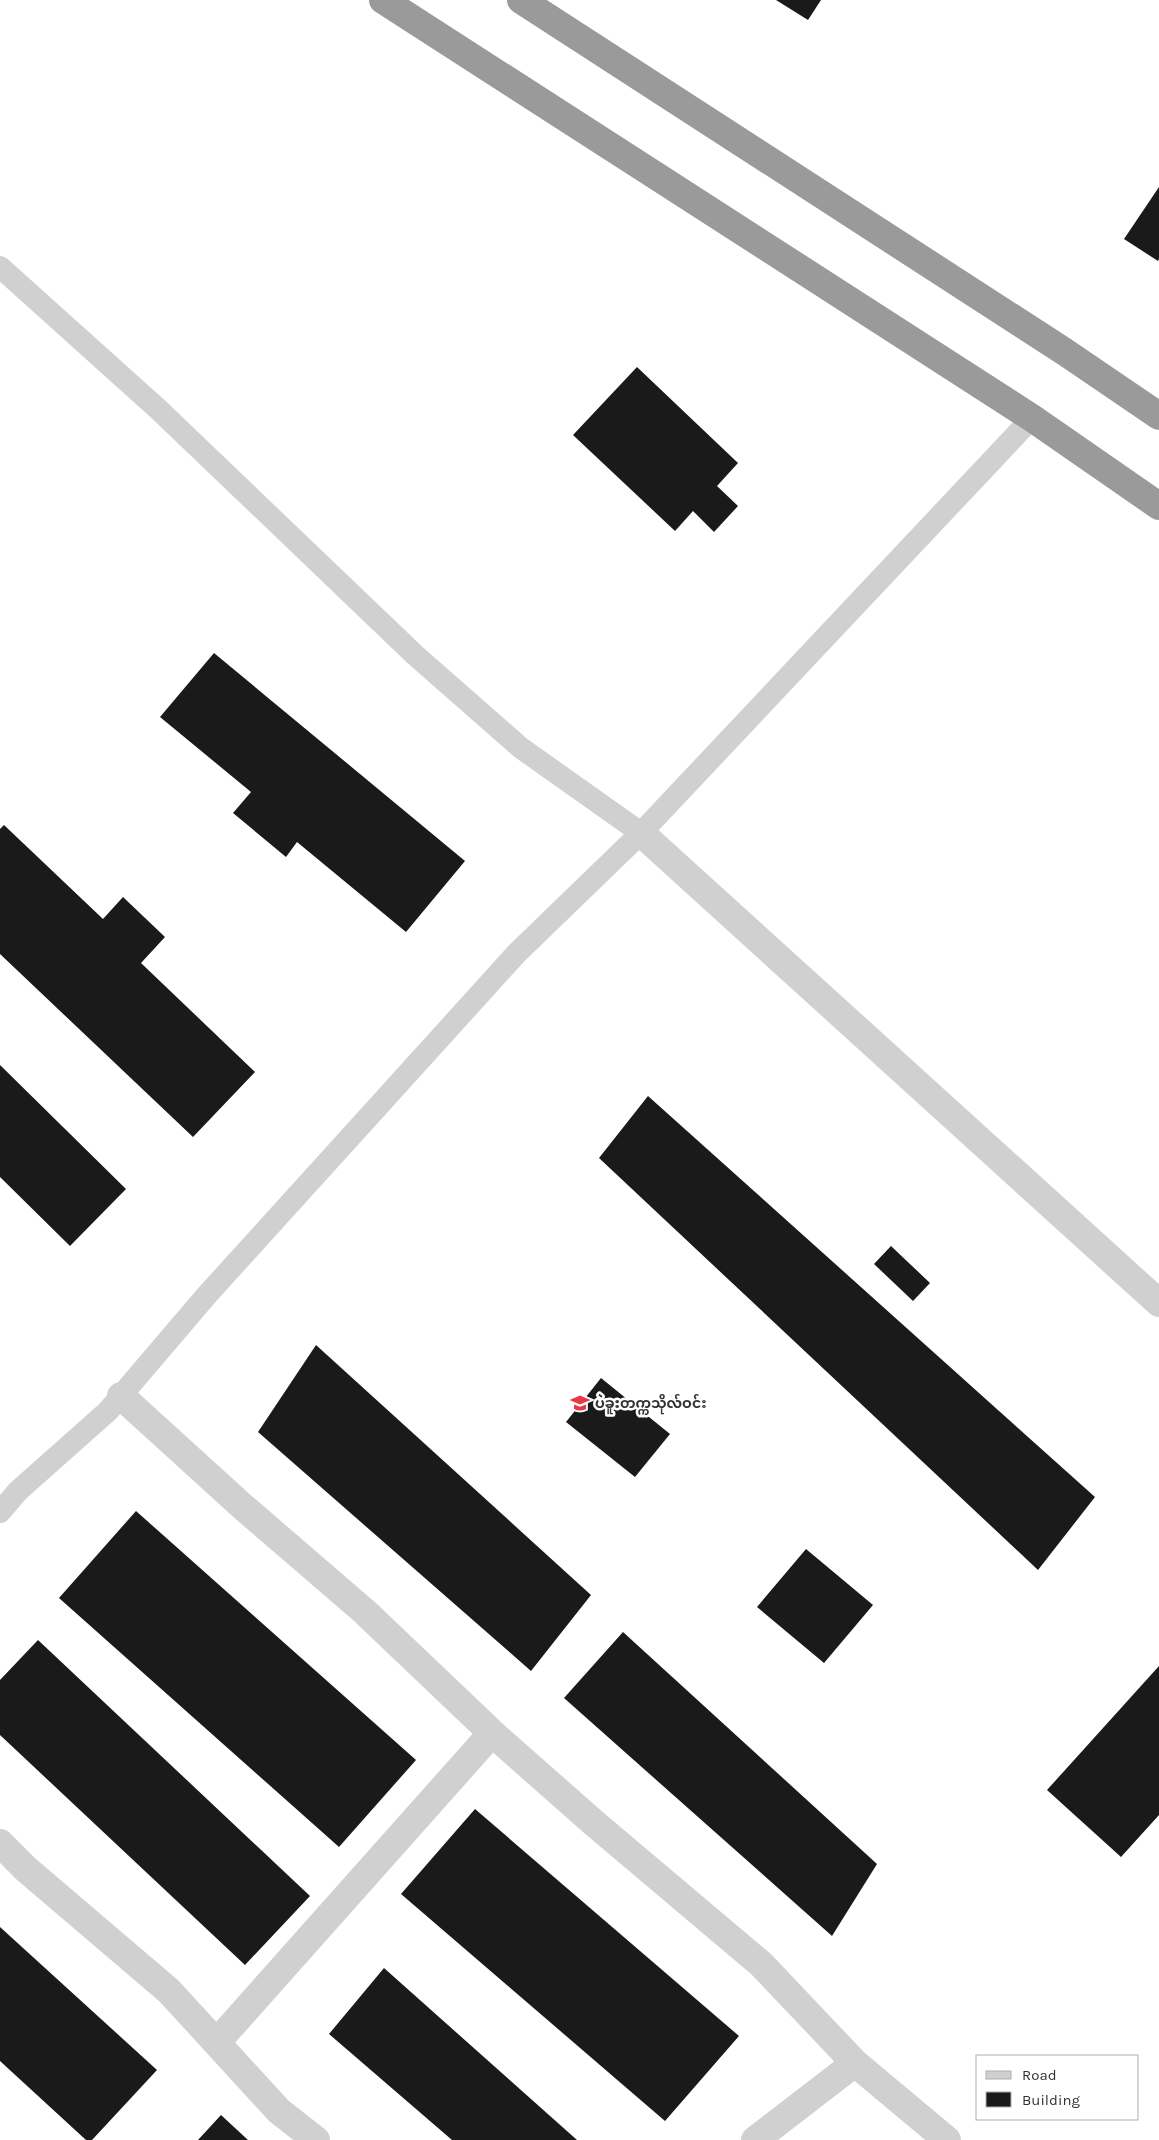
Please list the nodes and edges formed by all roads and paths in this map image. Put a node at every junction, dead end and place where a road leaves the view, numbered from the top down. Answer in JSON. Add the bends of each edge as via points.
{"nodes":[{"id":1,"x":383,"y":0,"type":"edge"},
{"id":2,"x":521,"y":0,"type":"edge"},
{"id":3,"x":0,"y":267,"type":"edge"},
{"id":4,"x":1159,"y":416,"type":"edge"},
{"id":5,"x":1032,"y":418,"type":"junction"},
{"id":6,"x":1159,"y":506,"type":"edge"},
{"id":7,"x":641,"y":832,"type":"junction"},
{"id":8,"x":1159,"y":1303,"type":"edge"},
{"id":9,"x":120,"y":1396,"type":"junction"},
{"id":10,"x":0,"y":1512,"type":"edge"},
{"id":11,"x":492,"y":1733,"type":"junction"},
{"id":12,"x":0,"y":1843,"type":"edge"},
{"id":13,"x":216,"y":2042,"type":"junction"},
{"id":14,"x":855,"y":2063,"type":"junction"},
{"id":15,"x":316,"y":2140,"type":"edge"},
{"id":16,"x":755,"y":2140,"type":"edge"},
{"id":17,"x":947,"y":2140,"type":"edge"}],
"edges":[{"from":1,"to":5,"type":"highway"},
{"from":2,"to":4,"type":"highway"},
{"from":3,"to":7,"type":"lane","via":[[158,409],[422,661],[521,748]]},
{"from":5,"to":6,"type":"highway"},
{"from":5,"to":7,"type":"lane"},
{"from":7,"to":8,"type":"street"},
{"from":7,"to":9,"type":"lane","via":[[517,953],[206,1296]]},
{"from":9,"to":10,"type":"lane","via":[[108,1411],[18,1491]]},
{"from":9,"to":11,"type":"street","via":[[365,1612]]},
{"from":11,"to":13,"type":"street"},
{"from":11,"to":14,"type":"street","via":[[761,1964]]},
{"from":12,"to":13,"type":"street","via":[[26,1869],[170,1991]]},
{"from":13,"to":15,"type":"street","via":[[280,2111]]},
{"from":14,"to":16,"type":"street"},
{"from":14,"to":17,"type":"street"}]}
